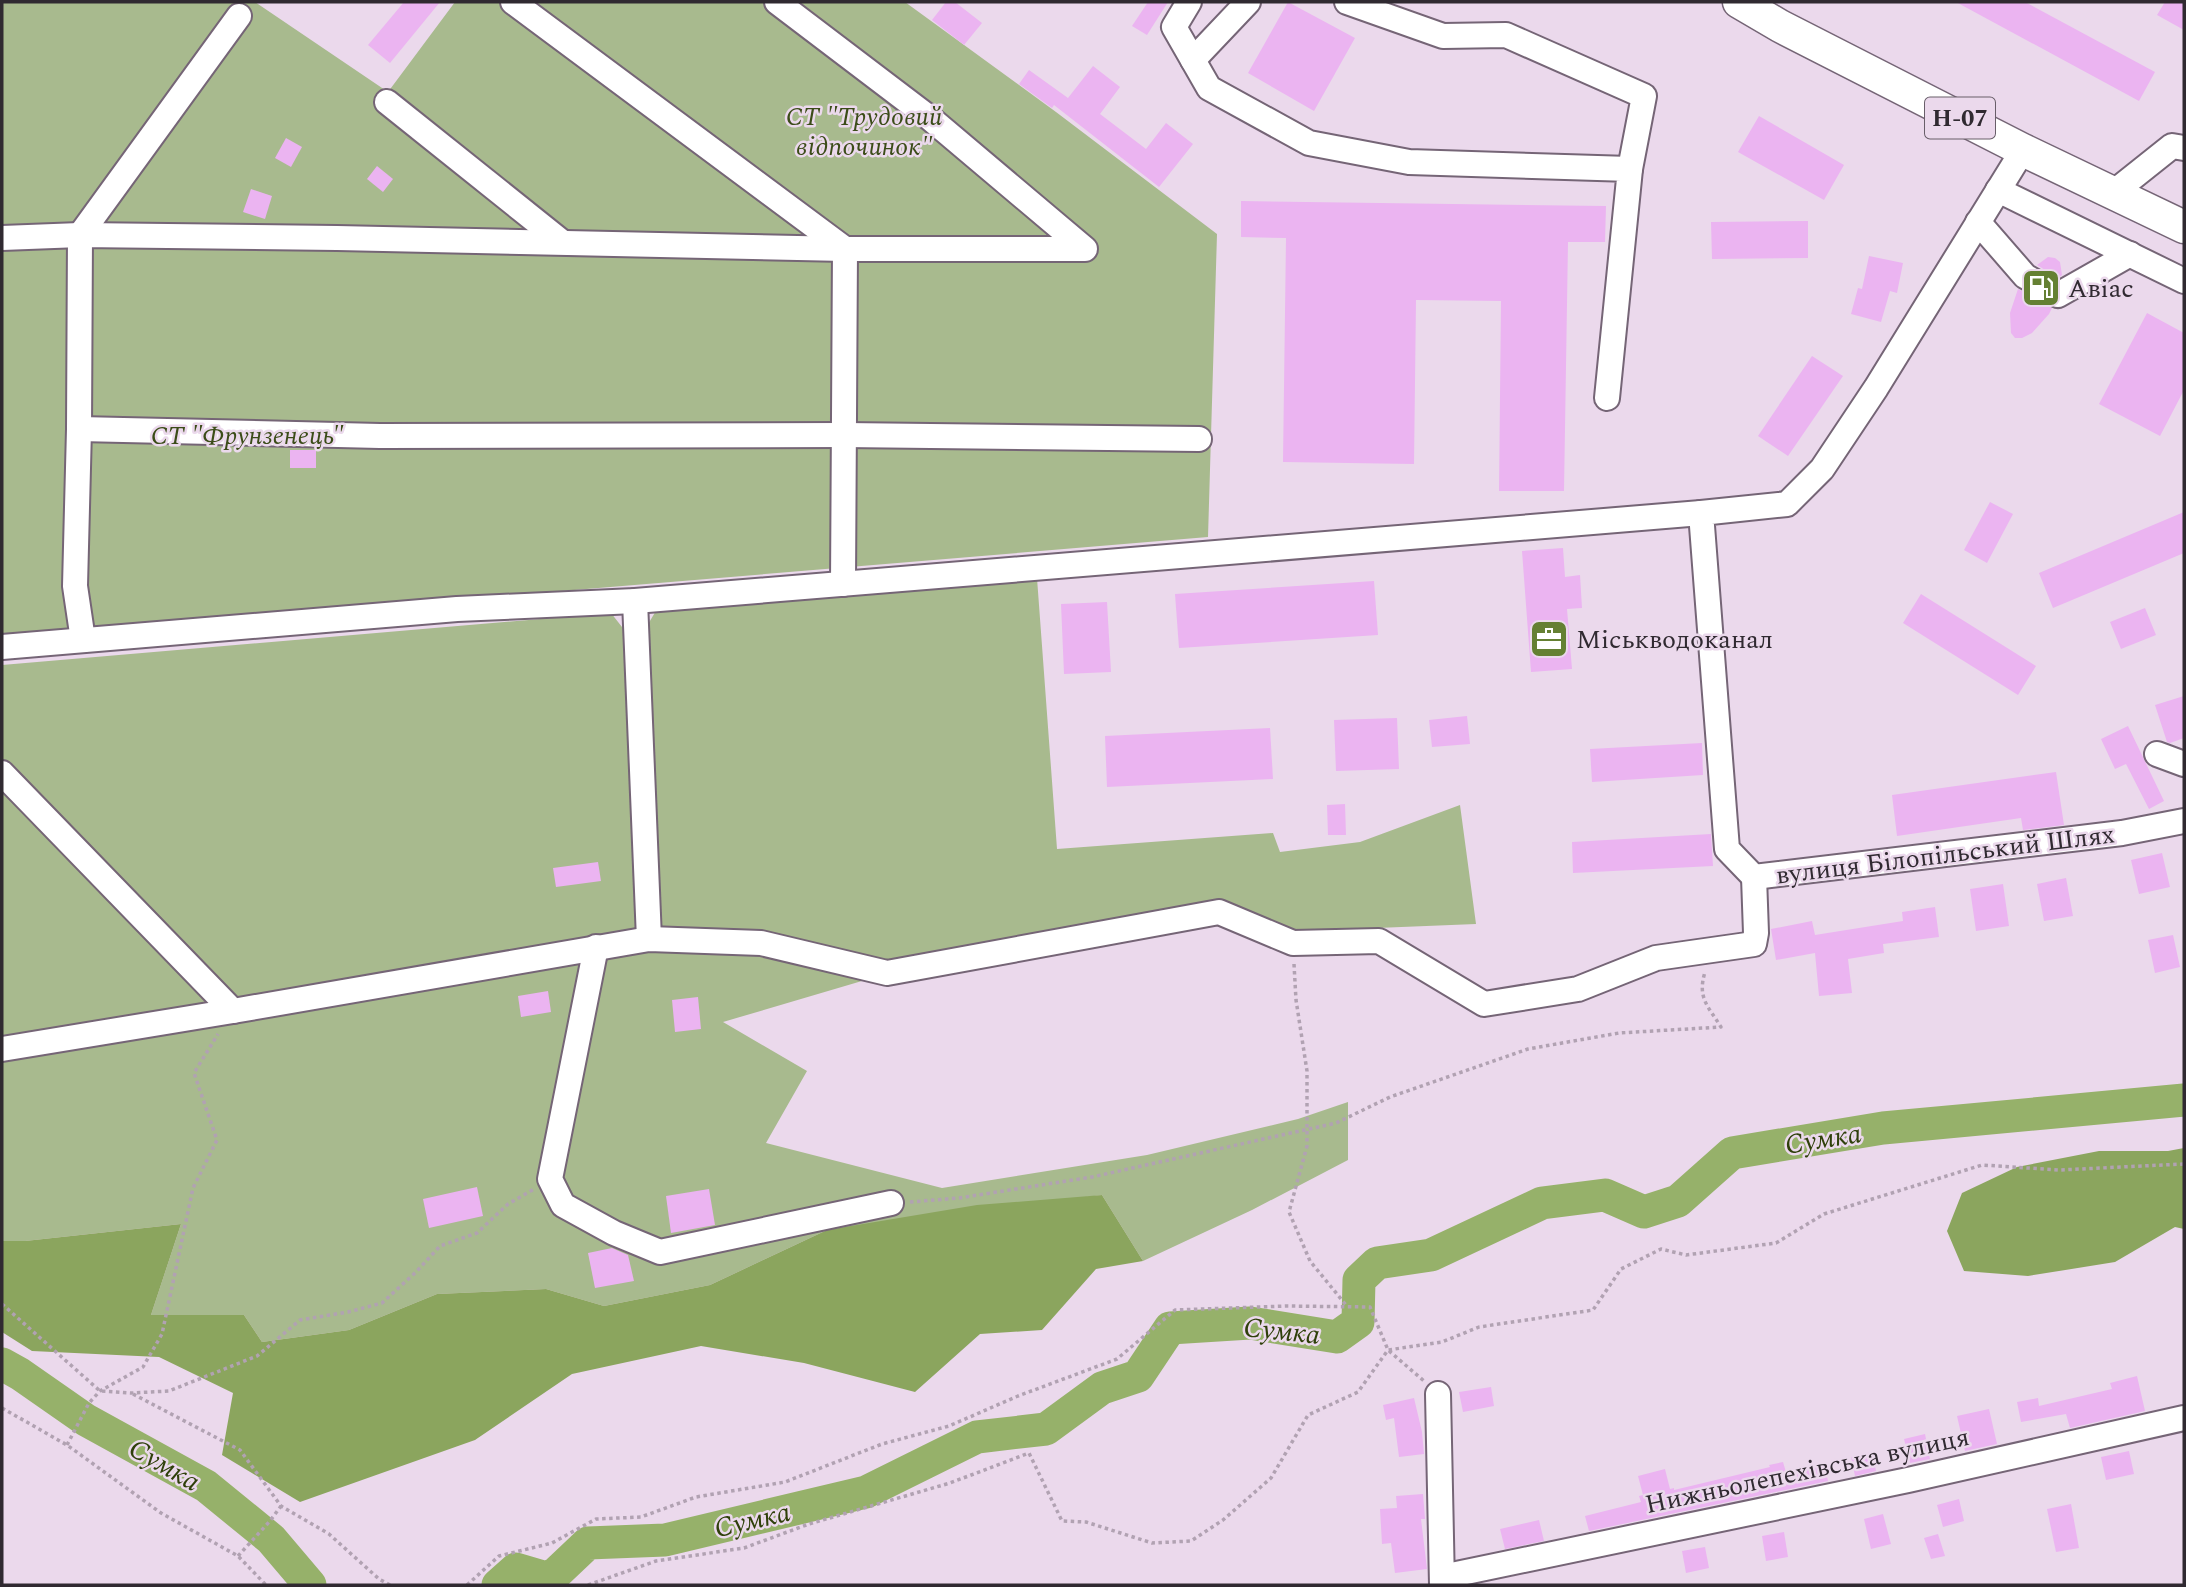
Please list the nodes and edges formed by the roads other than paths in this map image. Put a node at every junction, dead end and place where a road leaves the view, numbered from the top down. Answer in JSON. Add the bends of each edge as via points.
{"nodes":[{"id":1,"x":513,"y":2,"type":"edge"},
{"id":2,"x":777,"y":2,"type":"edge"},
{"id":3,"x":1189,"y":2,"type":"edge"},
{"id":4,"x":1248,"y":2,"type":"edge"},
{"id":5,"x":1347,"y":2,"type":"edge"},
{"id":6,"x":1739,"y":2,"type":"edge"},
{"id":7,"x":239,"y":16,"type":"dead end"},
{"id":8,"x":1194,"y":60,"type":"junction"},
{"id":9,"x":387,"y":102,"type":"dead end"},
{"id":10,"x":2184,"y":148,"type":"edge"},
{"id":11,"x":2023,"y":150,"type":"junction"},
{"id":12,"x":1630,"y":169,"type":"junction"},
{"id":13,"x":1998,"y":190,"type":"junction"},
{"id":14,"x":2113,"y":193,"type":"junction"},
{"id":15,"x":1978,"y":222,"type":"junction"},
{"id":16,"x":2184,"y":227,"type":"edge"},
{"id":17,"x":80,"y":235,"type":"junction"},
{"id":18,"x":2,"y":238,"type":"edge"},
{"id":19,"x":562,"y":242,"type":"junction"},
{"id":20,"x":845,"y":249,"type":"junction"},
{"id":21,"x":2130,"y":254,"type":"junction"},
{"id":22,"x":2184,"y":281,"type":"edge"},
{"id":23,"x":1607,"y":398,"type":"dead end"},
{"id":24,"x":79,"y":429,"type":"junction"},
{"id":25,"x":844,"y":435,"type":"junction"},
{"id":26,"x":1199,"y":439,"type":"dead end"},
{"id":27,"x":1701,"y":513,"type":"junction"},
{"id":28,"x":843,"y":584,"type":"junction"},
{"id":29,"x":635,"y":601,"type":"junction"},
{"id":30,"x":83,"y":640,"type":"junction"},
{"id":31,"x":2,"y":647,"type":"edge"},
{"id":32,"x":2157,"y":754,"type":"dead end"},
{"id":33,"x":2184,"y":764,"type":"edge"},
{"id":34,"x":2,"y":773,"type":"edge"},
{"id":35,"x":2184,"y":821,"type":"edge"},
{"id":36,"x":1754,"y":877,"type":"junction"},
{"id":37,"x":649,"y":939,"type":"junction"},
{"id":38,"x":596,"y":947,"type":"junction"},
{"id":39,"x":233,"y":1011,"type":"junction"},
{"id":40,"x":2,"y":1049,"type":"edge"},
{"id":41,"x":891,"y":1203,"type":"road end"},
{"id":42,"x":1438,"y":1394,"type":"road end"},
{"id":43,"x":2184,"y":1418,"type":"edge"},
{"id":44,"x":1442,"y":1581,"type":"edge"}],
"edges":[{"from":1,"to":20,"type":"street"},
{"from":2,"to":20,"type":"street","via":[[931,119],[1085,249]]},
{"from":3,"to":8,"type":"street","via":[[1174,27]]},
{"from":4,"to":8,"type":"street"},
{"from":5,"to":12,"type":"street","via":[[1443,36],[1507,35],[1644,96]]},
{"from":6,"to":11,"type":"main road","number":"Н-07"},
{"from":7,"to":17,"type":"street"},
{"from":8,"to":12,"type":"street","via":[[1209,88],[1309,143],[1409,162]]},
{"from":9,"to":19,"type":"street"},
{"from":10,"to":14,"type":"street","via":[[2172,146]]},
{"from":11,"to":13,"type":"street"},
{"from":11,"to":14,"type":"main road","number":"Н-07"},
{"from":12,"to":23,"type":"street"},
{"from":13,"to":15,"type":"street"},
{"from":13,"to":21,"type":"street"},
{"from":14,"to":16,"type":"main road","number":"Н-07"},
{"from":15,"to":21,"type":"street","via":[[2025,276],[2058,295]]},
{"from":15,"to":27,"type":"street","via":[[1822,469],[1787,504]]},
{"from":17,"to":18,"type":"street"},
{"from":17,"to":19,"type":"street"},
{"from":17,"to":24,"type":"street"},
{"from":19,"to":20,"type":"street"},
{"from":20,"to":25,"type":"street"},
{"from":21,"to":22,"type":"street"},
{"from":24,"to":25,"type":"street","via":[[380,436]]},
{"from":24,"to":30,"type":"street","via":[[75,586]]},
{"from":25,"to":26,"type":"street"},
{"from":25,"to":28,"type":"street"},
{"from":27,"to":28,"type":"street"},
{"from":27,"to":36,"type":"street","name":"вулиця Білопільський Шлях","via":[[1727,849]]},
{"from":28,"to":29,"type":"street"},
{"from":29,"to":30,"type":"street","via":[[457,609]]},
{"from":29,"to":37,"type":"street"},
{"from":30,"to":31,"type":"street"},
{"from":32,"to":33,"type":"street"},
{"from":34,"to":39,"type":"street"},
{"from":35,"to":36,"type":"street","name":"вулиця Білопільський Шлях","via":[[2122,833]]},
{"from":36,"to":37,"type":"street","via":[[1754,944],[1656,958],[1578,989],[1484,1004],[1379,941],[1293,943],[1219,912],[887,973],[761,943]]},
{"from":37,"to":38,"type":"street"},
{"from":38,"to":39,"type":"street"},
{"from":38,"to":41,"type":"street","via":[[550,1179],[563,1205],[660,1252]]},
{"from":39,"to":40,"type":"street"},
{"from":42,"to":44,"type":"street"},
{"from":43,"to":44,"type":"street","name":"Нижньолепехівська вулиця"}]}
